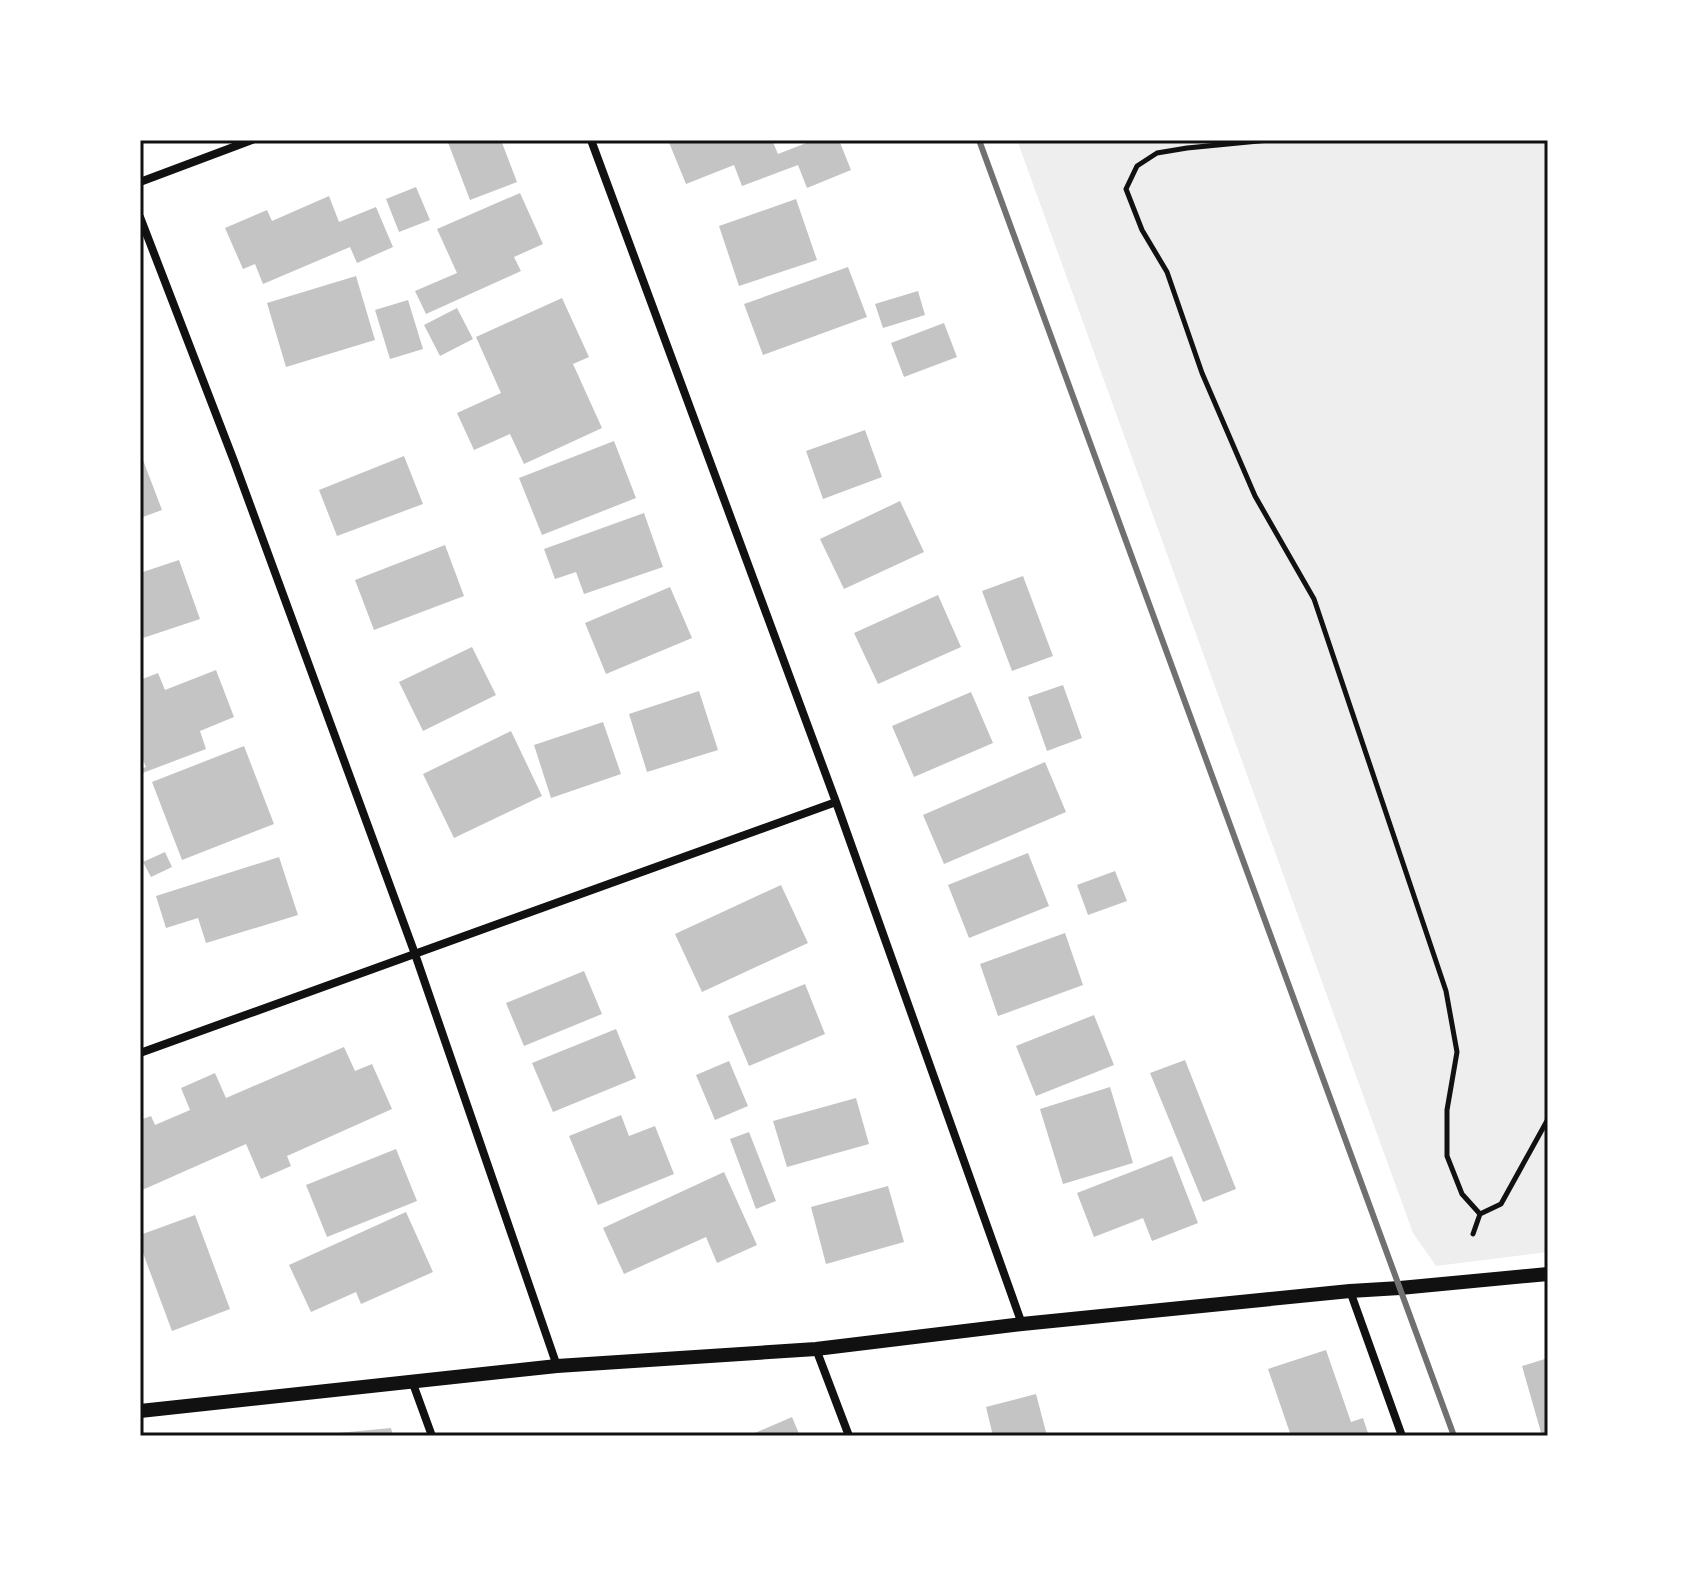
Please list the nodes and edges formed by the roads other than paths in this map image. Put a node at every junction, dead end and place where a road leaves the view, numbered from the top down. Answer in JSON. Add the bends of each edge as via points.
{"nodes":[{"id":1,"x":252,"y":140,"type":"edge"},
{"id":2,"x":591,"y":140,"type":"edge"},
{"id":3,"x":140,"y":182,"type":"edge"},
{"id":4,"x":140,"y":217,"type":"edge"},
{"id":5,"x":836,"y":802,"type":"junction"},
{"id":6,"x":415,"y":954,"type":"junction"},
{"id":7,"x":140,"y":1053,"type":"edge"},
{"id":8,"x":1548,"y":1274,"type":"edge"},
{"id":9,"x":1350,"y":1291,"type":"junction"},
{"id":10,"x":1022,"y":1324,"type":"junction"},
{"id":11,"x":816,"y":1349,"type":"junction"},
{"id":12,"x":557,"y":1366,"type":"junction"},
{"id":13,"x":412,"y":1380,"type":"junction"},
{"id":14,"x":140,"y":1411,"type":"edge"},
{"id":15,"x":432,"y":1436,"type":"edge"},
{"id":16,"x":849,"y":1436,"type":"edge"},
{"id":17,"x":1402,"y":1436,"type":"edge"}],
"edges":[{"from":1,"to":3,"type":"street"},
{"from":2,"to":5,"type":"street"},
{"from":4,"to":6,"type":"street"},
{"from":5,"to":6,"type":"street"},
{"from":5,"to":10,"type":"street"},
{"from":6,"to":7,"type":"street"},
{"from":6,"to":12,"type":"street"},
{"from":8,"to":9,"type":"street"},
{"from":9,"to":10,"type":"street"},
{"from":9,"to":17,"type":"street"},
{"from":10,"to":11,"type":"street"},
{"from":11,"to":12,"type":"street"},
{"from":11,"to":16,"type":"street"},
{"from":12,"to":13,"type":"street"},
{"from":13,"to":14,"type":"street"},
{"from":13,"to":15,"type":"street"}]}
